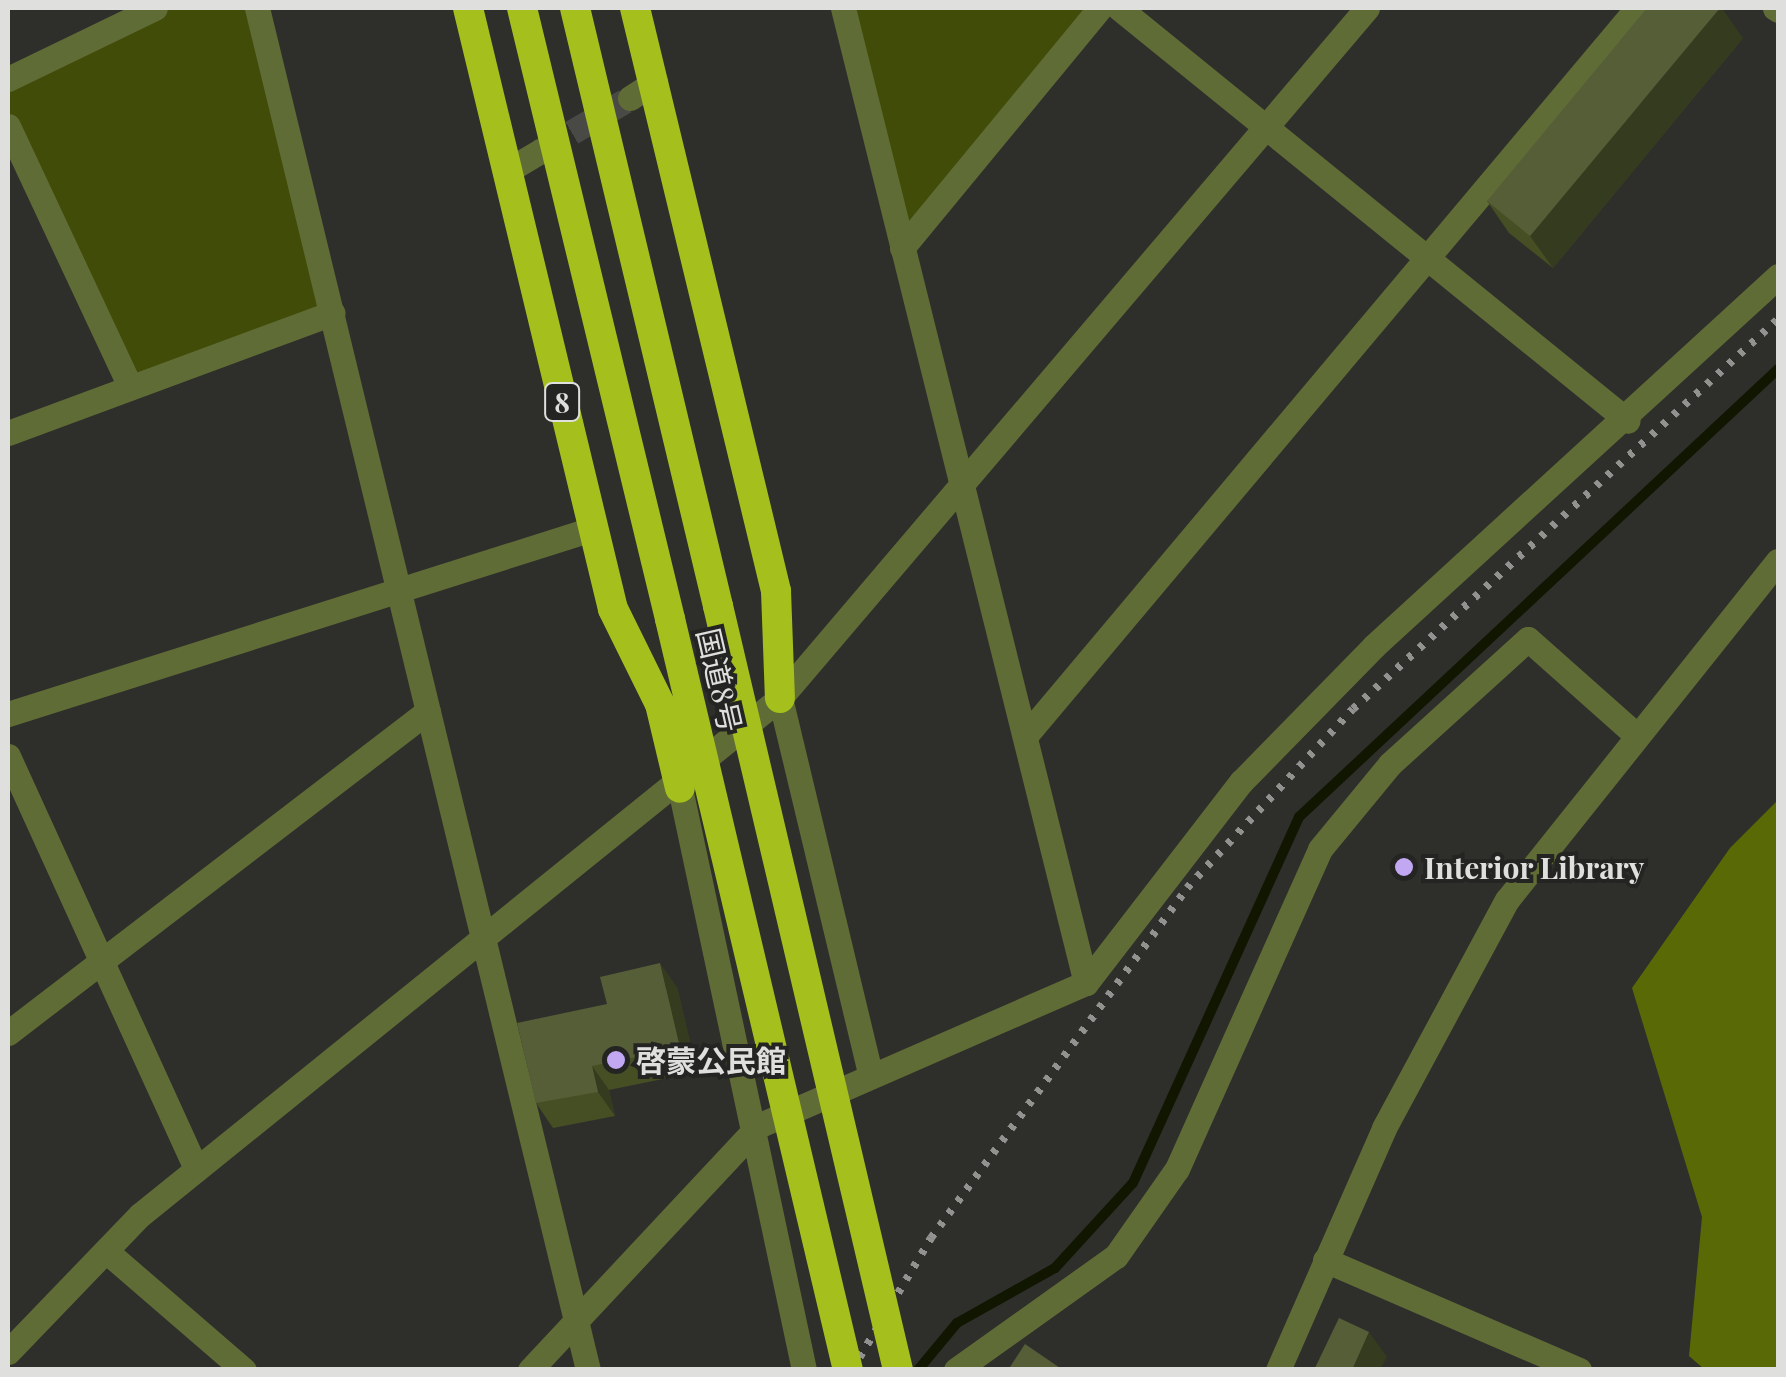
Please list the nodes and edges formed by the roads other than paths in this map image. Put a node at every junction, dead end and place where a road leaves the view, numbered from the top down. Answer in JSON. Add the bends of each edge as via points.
{"nodes":[{"id":1,"x":155,"y":8,"type":"edge"},
{"id":2,"x":257,"y":8,"type":"edge"},
{"id":3,"x":468,"y":8,"type":"edge"},
{"id":4,"x":522,"y":8,"type":"edge"},
{"id":5,"x":575,"y":8,"type":"edge"},
{"id":6,"x":635,"y":8,"type":"edge"},
{"id":7,"x":843,"y":8,"type":"edge"},
{"id":8,"x":1100,"y":8,"type":"edge"},
{"id":9,"x":1119,"y":8,"type":"edge"},
{"id":10,"x":1367,"y":8,"type":"edge"},
{"id":11,"x":1637,"y":8,"type":"edge"},
{"id":12,"x":8,"y":79,"type":"edge"},
{"id":13,"x":8,"y":126,"type":"edge"},
{"id":14,"x":1267,"y":129,"type":"junction"},
{"id":15,"x":540,"y":152,"type":"tunnel mouth"},
{"id":16,"x":507,"y":172,"type":"junction"},
{"id":17,"x":902,"y":248,"type":"junction"},
{"id":18,"x":1421,"y":256,"type":"junction"},
{"id":19,"x":1778,"y":276,"type":"edge"},
{"id":20,"x":333,"y":313,"type":"junction"},
{"id":21,"x":128,"y":382,"type":"junction"},
{"id":22,"x":1628,"y":421,"type":"junction"},
{"id":23,"x":8,"y":432,"type":"edge"},
{"id":24,"x":959,"y":492,"type":"junction"},
{"id":25,"x":592,"y":528,"type":"junction"},
{"id":26,"x":1778,"y":561,"type":"edge"},
{"id":27,"x":399,"y":592,"type":"junction"},
{"id":28,"x":780,"y":698,"type":"junction"},
{"id":29,"x":428,"y":711,"type":"junction"},
{"id":30,"x":8,"y":714,"type":"edge"},
{"id":31,"x":1634,"y":733,"type":"junction"},
{"id":32,"x":1028,"y":734,"type":"junction"},
{"id":33,"x":8,"y":756,"type":"edge"},
{"id":34,"x":680,"y":788,"type":"junction"},
{"id":35,"x":485,"y":946,"type":"junction"},
{"id":36,"x":100,"y":959,"type":"junction"},
{"id":37,"x":1086,"y":983,"type":"junction"},
{"id":38,"x":8,"y":1032,"type":"edge"},
{"id":39,"x":870,"y":1076,"type":"junction"},
{"id":40,"x":758,"y":1126,"type":"junction"},
{"id":41,"x":196,"y":1169,"type":"junction"},
{"id":42,"x":106,"y":1250,"type":"junction"},
{"id":43,"x":1326,"y":1260,"type":"junction"},
{"id":44,"x":575,"y":1317,"type":"junction"},
{"id":45,"x":8,"y":1352,"type":"edge"},
{"id":46,"x":244,"y":1370,"type":"edge"},
{"id":47,"x":530,"y":1370,"type":"edge"},
{"id":48,"x":588,"y":1370,"type":"edge"},
{"id":49,"x":804,"y":1370,"type":"edge"},
{"id":50,"x":848,"y":1370,"type":"edge"},
{"id":51,"x":898,"y":1370,"type":"edge"},
{"id":52,"x":956,"y":1370,"type":"edge"},
{"id":53,"x":1278,"y":1370,"type":"edge"},
{"id":54,"x":1578,"y":1370,"type":"edge"}],
"edges":[{"from":1,"to":12,"type":"street"},
{"from":2,"to":20,"type":"street"},
{"from":3,"to":16,"type":"highway","number":"8"},
{"from":4,"to":50,"type":"highway","name":"国道8号","number":"8","bridge":true},
{"from":5,"to":51,"type":"highway","name":"国道8号","bridge":true},
{"from":6,"to":28,"type":"highway","via":[[642,90],[776,591]]},
{"from":7,"to":17,"type":"street"},
{"from":8,"to":17,"type":"street"},
{"from":9,"to":14,"type":"street"},
{"from":10,"to":14,"type":"street"},
{"from":11,"to":18,"type":"street"},
{"from":13,"to":21,"type":"street"},
{"from":14,"to":18,"type":"street"},
{"from":14,"to":24,"type":"street"},
{"from":15,"to":16,"type":"street"},
{"from":16,"to":25,"type":"highway","number":"8"},
{"from":17,"to":24,"type":"street"},
{"from":18,"to":22,"type":"street"},
{"from":18,"to":32,"type":"street"},
{"from":19,"to":22,"type":"street"},
{"from":20,"to":21,"type":"street"},
{"from":20,"to":27,"type":"street"},
{"from":21,"to":23,"type":"street"},
{"from":22,"to":37,"type":"street","via":[[1374,646],[1254,768]]},
{"from":24,"to":28,"type":"street"},
{"from":24,"to":32,"type":"street"},
{"from":25,"to":27,"type":"street"},
{"from":25,"to":34,"type":"highway","number":"8","via":[[612,608],[660,704]]},
{"from":26,"to":31,"type":"street"},
{"from":27,"to":29,"type":"street"},
{"from":27,"to":30,"type":"street"},
{"from":28,"to":34,"type":"street"},
{"from":28,"to":39,"type":"street"},
{"from":29,"to":35,"type":"street"},
{"from":29,"to":36,"type":"street"},
{"from":31,"to":43,"type":"street","via":[[1507,900],[1456,984]]},
{"from":31,"to":52,"type":"street","via":[[1528,638],[1390,764],[1320,849],[1177,1168],[1116,1256]]},
{"from":32,"to":37,"type":"street"},
{"from":33,"to":36,"type":"street"},
{"from":34,"to":35,"type":"street"},
{"from":34,"to":40,"type":"street"},
{"from":35,"to":41,"type":"street"},
{"from":35,"to":44,"type":"street"},
{"from":36,"to":38,"type":"street"},
{"from":36,"to":41,"type":"street"},
{"from":37,"to":39,"type":"street"},
{"from":39,"to":40,"type":"street"},
{"from":40,"to":44,"type":"street"},
{"from":40,"to":49,"type":"street","via":[[762,1188]]},
{"from":41,"to":42,"type":"street"},
{"from":42,"to":45,"type":"street"},
{"from":42,"to":46,"type":"street"},
{"from":43,"to":53,"type":"street"},
{"from":43,"to":54,"type":"street"},
{"from":44,"to":47,"type":"street"},
{"from":44,"to":48,"type":"street"}]}
